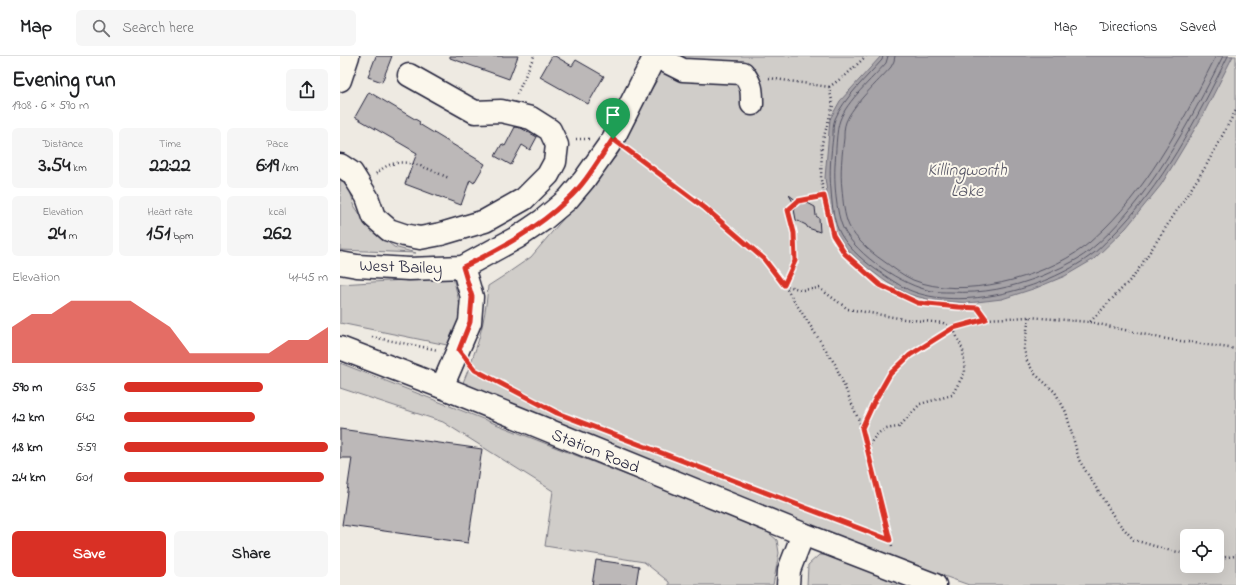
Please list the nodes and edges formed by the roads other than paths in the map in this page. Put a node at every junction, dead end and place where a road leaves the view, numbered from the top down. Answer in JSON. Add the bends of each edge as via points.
{"nodes":[{"id":1,"x":348,"y":56,"type":"edge"},
{"id":2,"x":655,"y":56,"type":"edge"},
{"id":3,"x":340,"y":80,"type":"edge"},
{"id":4,"x":417,"y":87,"type":"dead end"},
{"id":5,"x":752,"y":104,"type":"dead end"},
{"id":6,"x":340,"y":165,"type":"edge"},
{"id":7,"x":340,"y":263,"type":"edge"},
{"id":8,"x":463,"y":267,"type":"junction"},
{"id":9,"x":340,"y":348,"type":"edge"},
{"id":10,"x":442,"y":387,"type":"junction"},
{"id":11,"x":803,"y":534,"type":"junction"},
{"id":12,"x":788,"y":585,"type":"edge"},
{"id":13,"x":935,"y":585,"type":"edge"}],
"edges":[{"from":1,"to":3,"type":"street"},
{"from":2,"to":5,"type":"street","via":[[683,70],[743,73],[750,83]]},
{"from":2,"to":8,"type":"street","name":"West Bailey","via":[[613,139],[584,180],[543,220]]},
{"from":4,"to":6,"type":"street","via":[[475,112],[501,111],[531,118],[550,130],[557,145],[555,162],[548,175],[524,199],[485,221],[420,238],[389,230],[374,217],[352,173]]},
{"from":7,"to":8,"type":"street","name":"West Bailey","via":[[409,269]]},
{"from":8,"to":10,"type":"street","name":"West Bailey","via":[[472,297],[470,322]]},
{"from":9,"to":10,"type":"street","name":"Station Road"},
{"from":10,"to":11,"type":"street","name":"Station Road"},
{"from":11,"to":12,"type":"street","via":[[789,570]]},
{"from":11,"to":13,"type":"street","name":"Station Road"}]}
